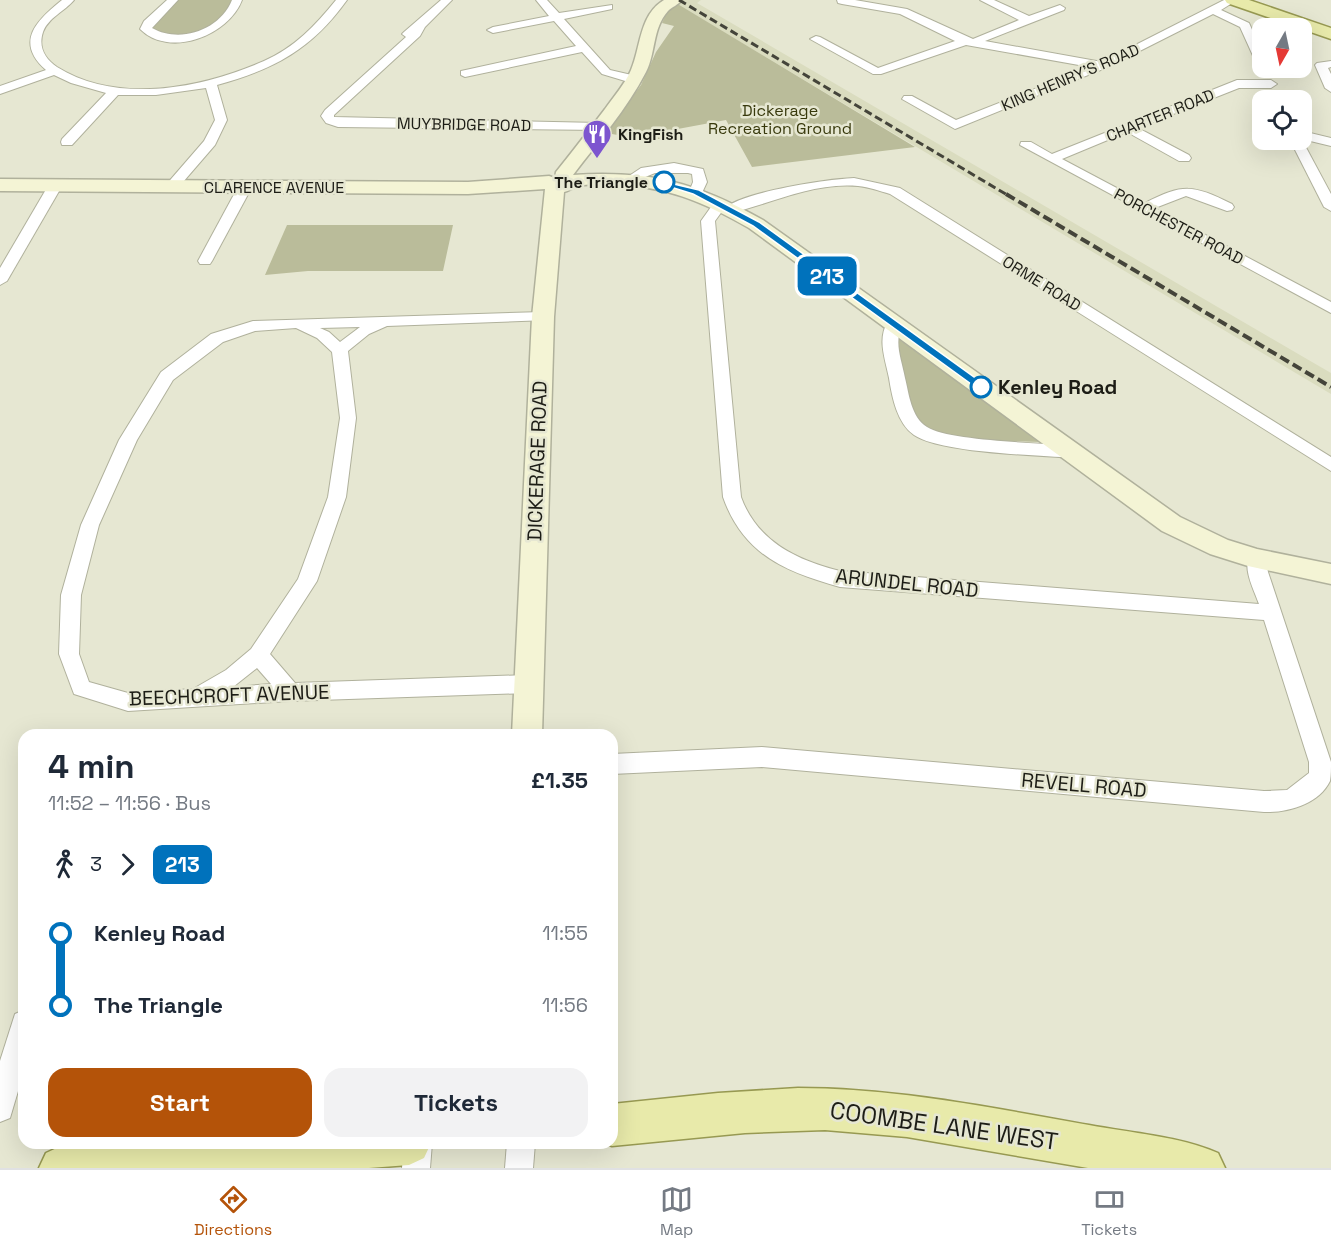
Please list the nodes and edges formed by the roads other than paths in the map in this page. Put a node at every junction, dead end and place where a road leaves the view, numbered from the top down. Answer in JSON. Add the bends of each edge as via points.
{"nodes":[{"id":1,"x":69,"y":0,"type":"edge"},
{"id":2,"x":173,"y":0,"type":"edge"},
{"id":3,"x":237,"y":0,"type":"edge"},
{"id":4,"x":342,"y":0,"type":"edge"},
{"id":5,"x":447,"y":0,"type":"edge"},
{"id":6,"x":541,"y":0,"type":"edge"},
{"id":7,"x":985,"y":0,"type":"edge"},
{"id":8,"x":1233,"y":0,"type":"edge"},
{"id":9,"x":842,"y":1,"type":"edge"},
{"id":10,"x":671,"y":2,"type":"edge"},
{"id":11,"x":608,"y":7,"type":"dead end"},
{"id":12,"x":1060,"y":8,"type":"dead end"},
{"id":13,"x":1213,"y":10,"type":"junction"},
{"id":14,"x":558,"y":17,"type":"junction"},
{"id":15,"x":1029,"y":20,"type":"junction"},
{"id":16,"x":494,"y":30,"type":"dead end"},
{"id":17,"x":1331,"y":34,"type":"edge"},
{"id":18,"x":816,"y":39,"type":"dead end"},
{"id":19,"x":1252,"y":41,"type":"edge"},
{"id":20,"x":970,"y":42,"type":"junction"},
{"id":21,"x":584,"y":48,"type":"junction"},
{"id":22,"x":1331,"y":64,"type":"edge"},
{"id":23,"x":1104,"y":65,"type":"junction"},
{"id":24,"x":54,"y":71,"type":"junction"},
{"id":25,"x":465,"y":73,"type":"dead end"},
{"id":26,"x":1268,"y":78,"type":"edge"},
{"id":27,"x":632,"y":79,"type":"junction"},
{"id":28,"x":210,"y":84,"type":"junction"},
{"id":29,"x":1270,"y":84,"type":"junction"},
{"id":30,"x":1331,"y":88,"type":"edge"},
{"id":31,"x":0,"y":90,"type":"edge"},
{"id":32,"x":1273,"y":90,"type":"edge"},
{"id":33,"x":115,"y":91,"type":"junction"},
{"id":34,"x":908,"y":99,"type":"dead end"},
{"id":35,"x":599,"y":127,"type":"junction"},
{"id":36,"x":1129,"y":128,"type":"junction"},
{"id":37,"x":1312,"y":137,"type":"edge"},
{"id":38,"x":67,"y":142,"type":"dead end"},
{"id":39,"x":1331,"y":142,"type":"edge"},
{"id":40,"x":1026,"y":145,"type":"dead end"},
{"id":41,"x":1301,"y":150,"type":"edge"},
{"id":42,"x":1052,"y":158,"type":"junction"},
{"id":43,"x":1184,"y":158,"type":"dead end"},
{"id":44,"x":559,"y":181,"type":"junction"},
{"id":45,"x":0,"y":185,"type":"edge"},
{"id":46,"x":55,"y":186,"type":"junction"},
{"id":47,"x":172,"y":186,"type":"junction"},
{"id":48,"x":244,"y":186,"type":"junction"},
{"id":49,"x":726,"y":206,"type":"junction"},
{"id":50,"x":1227,"y":207,"type":"dead end"},
{"id":51,"x":1331,"y":207,"type":"edge"},
{"id":52,"x":1145,"y":208,"type":"junction"},
{"id":53,"x":205,"y":261,"type":"dead end"},
{"id":54,"x":1,"y":278,"type":"edge"},
{"id":55,"x":1331,"y":308,"type":"edge"},
{"id":56,"x":543,"y":317,"type":"junction"},
{"id":57,"x":394,"y":320,"type":"junction"},
{"id":58,"x":298,"y":324,"type":"junction"},
{"id":59,"x":894,"y":324,"type":"junction"},
{"id":60,"x":340,"y":350,"type":"junction"},
{"id":61,"x":1072,"y":452,"type":"junction"},
{"id":62,"x":1331,"y":465,"type":"edge"},
{"id":63,"x":1257,"y":560,"type":"junction"},
{"id":64,"x":1331,"y":574,"type":"edge"},
{"id":65,"x":1272,"y":613,"type":"junction"},
{"id":66,"x":258,"y":655,"type":"junction"},
{"id":67,"x":528,"y":684,"type":"junction"},
{"id":68,"x":290,"y":692,"type":"junction"},
{"id":69,"x":195,"y":699,"type":"junction"},
{"id":70,"x":527,"y":729,"type":"edge"},
{"id":71,"x":618,"y":764,"type":"edge"},
{"id":72,"x":18,"y":1044,"type":"edge"},
{"id":73,"x":0,"y":1108,"type":"edge"},
{"id":74,"x":618,"y":1124,"type":"edge"},
{"id":75,"x":341,"y":1149,"type":"edge"},
{"id":76,"x":418,"y":1149,"type":"edge"},
{"id":77,"x":521,"y":1149,"type":"edge"},
{"id":78,"x":61,"y":1168,"type":"edge"},
{"id":79,"x":416,"y":1168,"type":"edge"},
{"id":80,"x":519,"y":1168,"type":"edge"},
{"id":81,"x":1203,"y":1168,"type":"edge"}],
"edges":[{"from":1,"to":24,"type":"street","via":[[37,31],[39,57]]},
{"from":2,"to":3,"type":"street","via":[[148,23],[147,29],[153,34],[168,38],[204,33],[236,6]]},
{"from":4,"to":28,"type":"street","via":[[312,37],[281,58]]},
{"from":5,"to":35,"type":"street","name":"MUYBRIDGE ROAD","via":[[416,34],[329,112],[330,120]]},
{"from":6,"to":14,"type":"street"},
{"from":7,"to":15,"type":"street"},
{"from":8,"to":13,"type":"street","name":"KING HENRY'S ROAD"},
{"from":8,"to":17,"type":"main road"},
{"from":9,"to":20,"type":"street","via":[[903,12]]},
{"from":10,"to":27,"type":"street","via":[[661,10],[648,34],[640,69]]},
{"from":11,"to":14,"type":"street"},
{"from":12,"to":15,"type":"street"},
{"from":13,"to":19,"type":"street","via":[[1245,25]]},
{"from":13,"to":23,"type":"street","name":"KING HENRY'S ROAD"},
{"from":14,"to":16,"type":"street"},
{"from":14,"to":21,"type":"street"},
{"from":15,"to":20,"type":"street"},
{"from":18,"to":20,"type":"street","via":[[877,72]]},
{"from":20,"to":23,"type":"street"},
{"from":21,"to":25,"type":"street"},
{"from":21,"to":27,"type":"street","via":[[606,72]]},
{"from":22,"to":30,"type":"street","via":[[1321,65]]},
{"from":23,"to":34,"type":"street","name":"KING HENRY'S ROAD","via":[[955,125]]},
{"from":24,"to":31,"type":"street"},
{"from":24,"to":33,"type":"street"},
{"from":26,"to":29,"type":"street"},
{"from":27,"to":35,"type":"street","via":[[618,105]]},
{"from":28,"to":33,"type":"street"},
{"from":28,"to":47,"type":"street","via":[[220,120],[210,142]]},
{"from":29,"to":32,"type":"street"},
{"from":29,"to":36,"type":"street","name":"CHARTER ROAD","via":[[1237,84]]},
{"from":33,"to":38,"type":"street"},
{"from":35,"to":44,"type":"street"},
{"from":36,"to":42,"type":"street","name":"CHARTER ROAD"},
{"from":36,"to":43,"type":"street"},
{"from":37,"to":39,"type":"street"},
{"from":40,"to":42,"type":"street","name":"PORCHESTER ROAD"},
{"from":41,"to":51,"type":"street"},
{"from":42,"to":52,"type":"street","name":"PORCHESTER ROAD"},
{"from":44,"to":48,"type":"street","name":"CLARENCE AVENUE","via":[[475,188]]},
{"from":44,"to":49,"type":"street","via":[[633,178],[664,182]]},
{"from":44,"to":56,"type":"street","name":"DICKERAGE ROAD"},
{"from":45,"to":46,"type":"street","name":"CLARENCE AVENUE"},
{"from":46,"to":47,"type":"street","name":"CLARENCE AVENUE"},
{"from":46,"to":54,"type":"street"},
{"from":47,"to":48,"type":"street","name":"CLARENCE AVENUE"},
{"from":48,"to":53,"type":"street"},
{"from":49,"to":59,"type":"street"},
{"from":49,"to":62,"type":"street","name":"ORME ROAD","via":[[855,182],[895,191]]},
{"from":49,"to":65,"type":"street","name":"ARUNDEL ROAD","via":[[710,215],[708,221],[732,497],[743,524],[766,547],[798,566],[840,579]]},
{"from":50,"to":52,"type":"street","via":[[1195,191],[1180,190]]},
{"from":52,"to":55,"type":"street","name":"PORCHESTER ROAD"},
{"from":56,"to":57,"type":"street","name":"BEECHCROFT AVENUE"},
{"from":56,"to":67,"type":"street","name":"DICKERAGE ROAD"},
{"from":57,"to":58,"type":"street","name":"BEECHCROFT AVENUE"},
{"from":57,"to":60,"type":"street","via":[[363,331]]},
{"from":58,"to":60,"type":"street","via":[[322,335]]},
{"from":58,"to":69,"type":"street","name":"BEECHCROFT AVENUE","via":[[253,326],[217,338],[167,376],[128,440],[90,525],[71,595],[69,654],[81,688],[128,702]]},
{"from":59,"to":61,"type":"street"},
{"from":59,"to":61,"type":"street","via":[[889,337],[902,398],[908,417],[920,431],[946,441]]},
{"from":60,"to":66,"type":"street","via":[[348,418],[337,498],[307,581]]},
{"from":61,"to":63,"type":"street","via":[[1171,524]]},
{"from":63,"to":64,"type":"street"},
{"from":63,"to":65,"type":"street","name":"REVELL ROAD"},
{"from":65,"to":71,"type":"street","name":"REVELL ROAD","via":[[1320,762],[1320,777],[1311,787],[1302,796],[1282,802],[762,757]]},
{"from":66,"to":68,"type":"street"},
{"from":66,"to":69,"type":"street"},
{"from":67,"to":68,"type":"street","name":"BEECHCROFT AVENUE"},
{"from":67,"to":70,"type":"street","name":"DICKERAGE ROAD"},
{"from":68,"to":69,"type":"street","name":"BEECHCROFT AVENUE"},
{"from":72,"to":73,"type":"street"},
{"from":74,"to":81,"type":"main road","name":"COOMBE LANE WEST","via":[[785,1110],[861,1111],[1014,1133]]},
{"from":75,"to":78,"type":"main road"},
{"from":76,"to":79,"type":"street"},
{"from":77,"to":80,"type":"street"}]}
